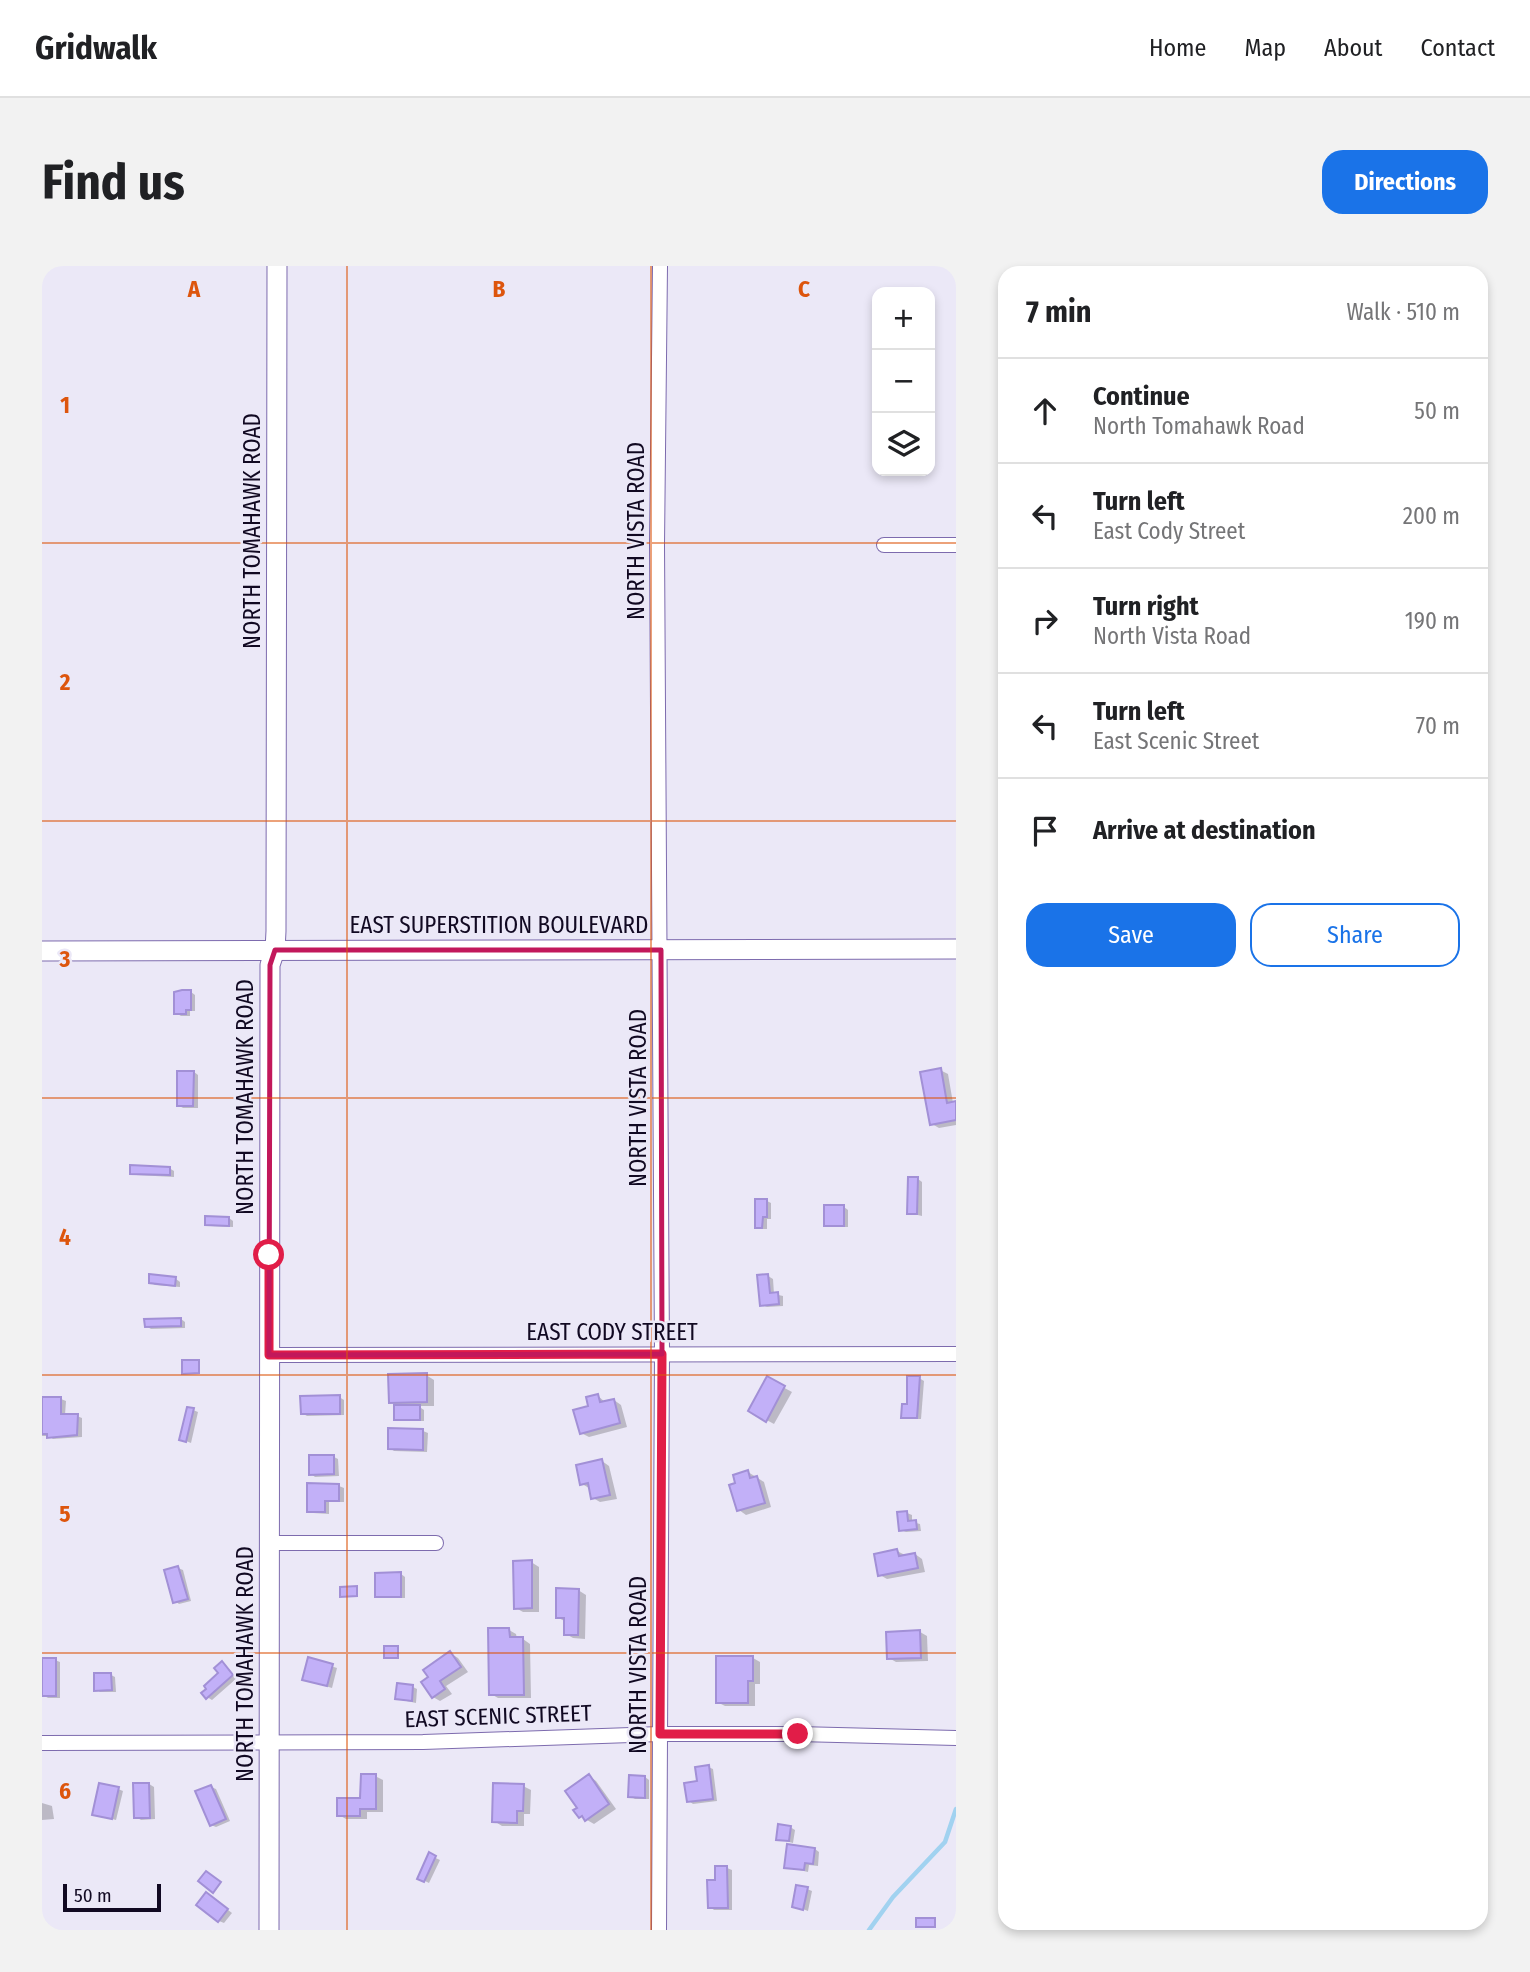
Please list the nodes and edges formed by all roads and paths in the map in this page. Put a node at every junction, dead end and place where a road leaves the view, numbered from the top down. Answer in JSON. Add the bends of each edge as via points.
{"nodes":[{"id":1,"x":276,"y":266,"type":"edge"},
{"id":2,"x":660,"y":266,"type":"edge"},
{"id":3,"x":884,"y":545,"type":"dead end"},
{"id":4,"x":956,"y":545,"type":"edge"},
{"id":5,"x":956,"y":949,"type":"edge"},
{"id":6,"x":275,"y":950,"type":"junction"},
{"id":7,"x":660,"y":950,"type":"junction"},
{"id":8,"x":42,"y":951,"type":"edge"},
{"id":9,"x":662,"y":1354,"type":"junction"},
{"id":10,"x":956,"y":1354,"type":"edge"},
{"id":11,"x":269,"y":1355,"type":"junction"},
{"id":12,"x":436,"y":1543,"type":"dead end"},
{"id":13,"x":270,"y":1544,"type":"junction"},
{"id":14,"x":660,"y":1734,"type":"junction"},
{"id":15,"x":956,"y":1738,"type":"edge"},
{"id":16,"x":269,"y":1742,"type":"junction"},
{"id":17,"x":42,"y":1743,"type":"edge"},
{"id":18,"x":269,"y":1930,"type":"edge"},
{"id":19,"x":659,"y":1930,"type":"edge"}],
"edges":[{"from":1,"to":6,"type":"street","name":"NORTH TOMAHAWK ROAD"},
{"from":2,"to":7,"type":"street","name":"NORTH VISTA ROAD"},
{"from":3,"to":4,"type":"street"},
{"from":5,"to":7,"type":"street","name":"EAST SUPERSTITION BOULEVARD"},
{"from":6,"to":7,"type":"street","name":"EAST SUPERSTITION BOULEVARD"},
{"from":6,"to":8,"type":"street","name":"EAST SUPERSTITION BOULEVARD"},
{"from":6,"to":11,"type":"street","name":"NORTH TOMAHAWK ROAD","via":[[270,965]]},
{"from":7,"to":9,"type":"street","name":"NORTH VISTA ROAD"},
{"from":9,"to":10,"type":"street","name":"EAST CODY STREET"},
{"from":9,"to":11,"type":"street","name":"EAST CODY STREET"},
{"from":9,"to":14,"type":"street","name":"NORTH VISTA ROAD"},
{"from":11,"to":13,"type":"street","name":"NORTH TOMAHAWK ROAD"},
{"from":12,"to":13,"type":"street"},
{"from":13,"to":16,"type":"street","name":"NORTH TOMAHAWK ROAD"},
{"from":14,"to":15,"type":"street","name":"EAST SCENIC STREET"},
{"from":14,"to":16,"type":"street","name":"EAST SCENIC STREET"},
{"from":14,"to":19,"type":"street","name":"NORTH VISTA ROAD"},
{"from":16,"to":17,"type":"street","name":"EAST SCENIC STREET"},
{"from":16,"to":18,"type":"street","name":"NORTH TOMAHAWK ROAD"}]}
